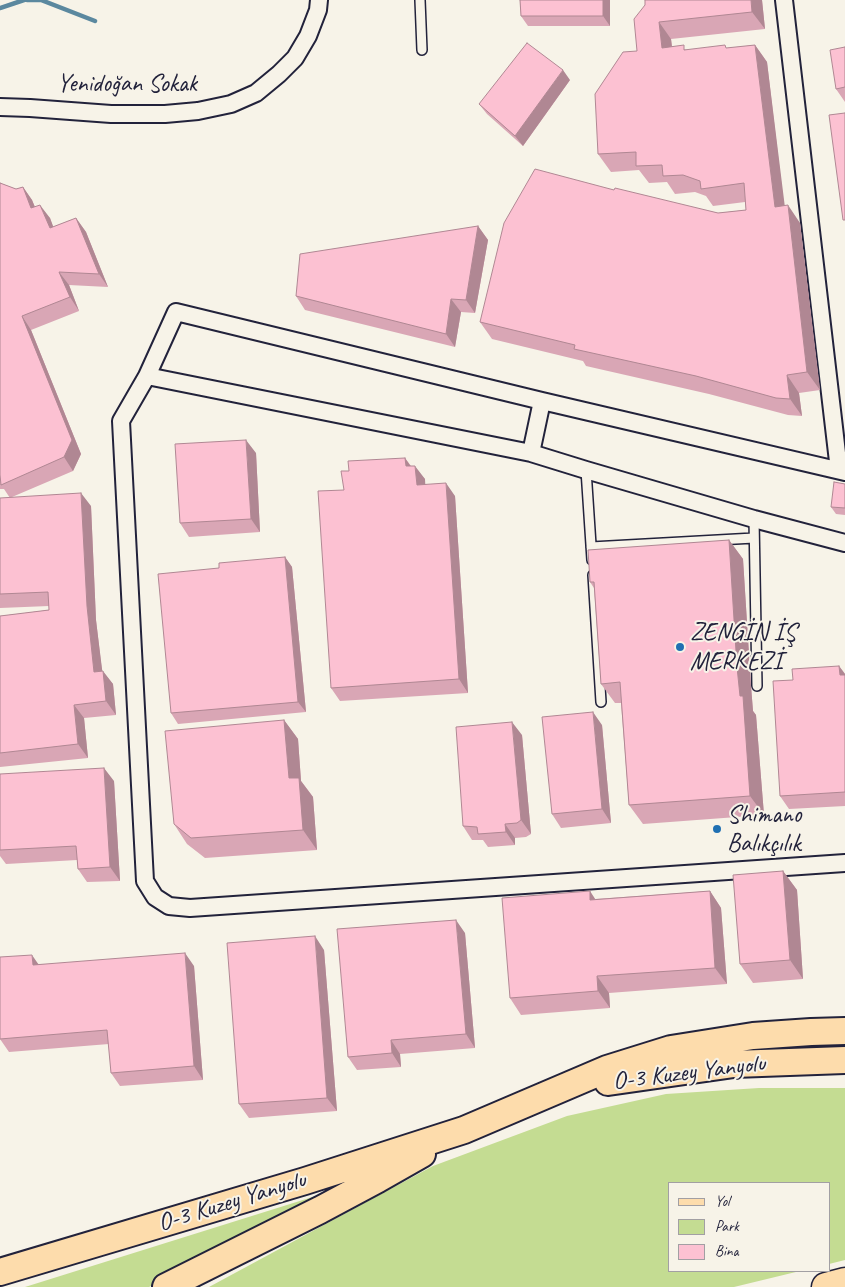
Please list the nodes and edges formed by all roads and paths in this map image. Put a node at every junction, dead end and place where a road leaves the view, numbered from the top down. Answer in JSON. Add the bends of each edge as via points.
{"nodes":[{"id":1,"x":319,"y":0,"type":"edge"},
{"id":2,"x":420,"y":0,"type":"edge"},
{"id":3,"x":784,"y":0,"type":"edge"},
{"id":4,"x":422,"y":50,"type":"dead end"},
{"id":5,"x":0,"y":106,"type":"edge"},
{"id":6,"x":147,"y":376,"type":"junction"},
{"id":7,"x":542,"y":401,"type":"junction"},
{"id":8,"x":531,"y":453,"type":"junction"},
{"id":9,"x":586,"y":470,"type":"junction"},
{"id":10,"x":842,"y":471,"type":"edge"},
{"id":11,"x":754,"y":520,"type":"junction"},
{"id":12,"x":754,"y":538,"type":"junction"},
{"id":13,"x":845,"y":543,"type":"edge"},
{"id":14,"x":591,"y":547,"type":"junction"},
{"id":15,"x":757,"y":686,"type":"dead end"},
{"id":16,"x":601,"y":702,"type":"edge"},
{"id":17,"x":845,"y":863,"type":"edge"},
{"id":18,"x":845,"y":1031,"type":"edge"},
{"id":19,"x":845,"y":1060,"type":"edge"},
{"id":20,"x":535,"y":1101,"type":"junction"},
{"id":21,"x":464,"y":1130,"type":"junction"},
{"id":22,"x":0,"y":1272,"type":"edge"},
{"id":23,"x":845,"y":1282,"type":"edge"},
{"id":24,"x":166,"y":1287,"type":"edge"},
{"id":25,"x":826,"y":1287,"type":"edge"}],
"edges":[{"from":1,"to":5,"type":"street","name":"Yenidoğan Sokak","via":[[308,36],[295,58],[256,93],[231,104],[165,114],[111,114]]},
{"from":2,"to":4,"type":"lane"},
{"from":3,"to":10,"type":"street"},
{"from":6,"to":7,"type":"street","via":[[176,312]]},
{"from":6,"to":8,"type":"street"},
{"from":6,"to":17,"type":"street","via":[[121,421],[146,881],[155,897],[169,906],[190,908]]},
{"from":7,"to":8,"type":"street"},
{"from":7,"to":10,"type":"street"},
{"from":8,"to":9,"type":"street"},
{"from":9,"to":11,"type":"street"},
{"from":9,"to":14,"type":"lane"},
{"from":11,"to":12,"type":"lane"},
{"from":11,"to":13,"type":"street"},
{"from":12,"to":14,"type":"lane"},
{"from":12,"to":15,"type":"lane"},
{"from":14,"to":16,"type":"lane"},
{"from":18,"to":20,"type":"main road","via":[[753,1036],[671,1049],[608,1069]]},
{"from":19,"to":20,"type":"main road","name":"O-3 Kuzey Yanyolu","via":[[734,1064],[609,1082]]},
{"from":20,"to":21,"type":"main road"},
{"from":21,"to":22,"type":"main road","name":"O-3 Kuzey Yanyolu"},
{"from":21,"to":24,"type":"main road","via":[[328,1206]]},
{"from":23,"to":25,"type":"highway"}]}
